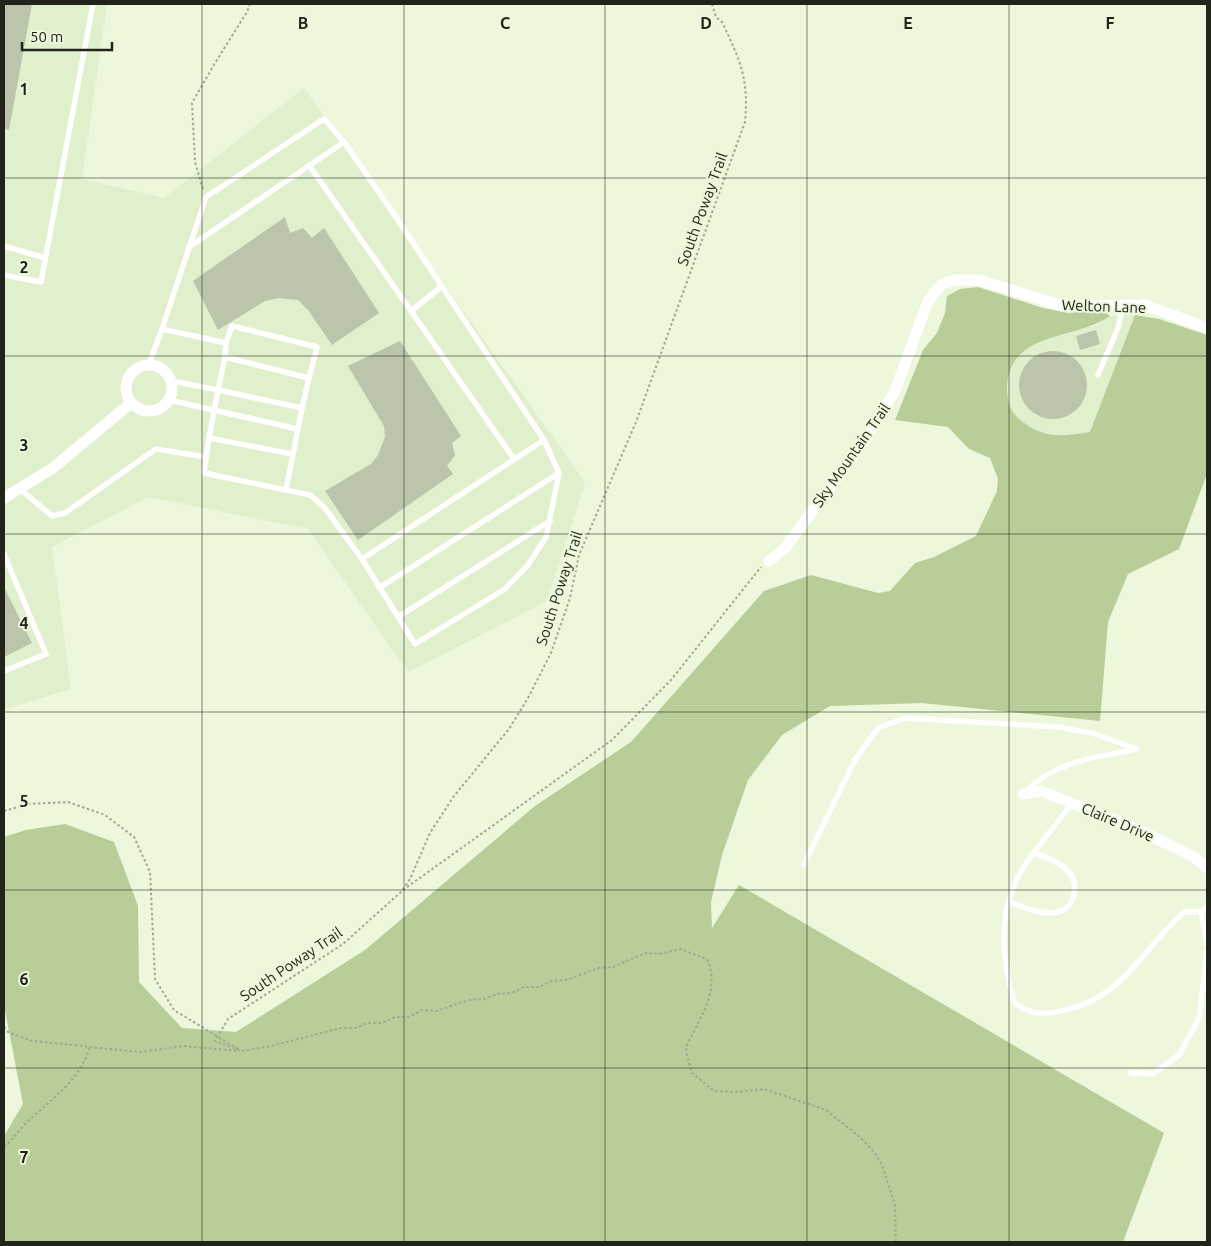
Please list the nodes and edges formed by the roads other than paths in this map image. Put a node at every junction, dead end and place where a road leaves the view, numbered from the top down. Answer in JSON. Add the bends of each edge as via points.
{"nodes":[{"id":1,"x":93,"y":4,"type":"edge"},
{"id":2,"x":344,"y":142,"type":"junction"},
{"id":3,"x":310,"y":165,"type":"junction"},
{"id":4,"x":4,"y":246,"type":"edge"},
{"id":5,"x":189,"y":246,"type":"junction"},
{"id":6,"x":45,"y":258,"type":"junction"},
{"id":7,"x":4,"y":275,"type":"edge"},
{"id":8,"x":942,"y":284,"type":"joint"},
{"id":9,"x":441,"y":287,"type":"junction"},
{"id":10,"x":1123,"y":304,"type":"junction"},
{"id":11,"x":411,"y":311,"type":"junction"},
{"id":12,"x":1207,"y":328,"type":"edge"},
{"id":13,"x":162,"y":329,"type":"junction"},
{"id":14,"x":226,"y":343,"type":"junction"},
{"id":15,"x":225,"y":357,"type":"junction"},
{"id":16,"x":150,"y":364,"type":"junction"},
{"id":17,"x":1098,"y":375,"type":"dead end"},
{"id":18,"x":309,"y":378,"type":"junction"},
{"id":19,"x":172,"y":381,"type":"junction"},
{"id":20,"x":218,"y":390,"type":"junction"},
{"id":21,"x":169,"y":400,"type":"junction"},
{"id":22,"x":131,"y":403,"type":"junction"},
{"id":23,"x":302,"y":408,"type":"junction"},
{"id":24,"x":214,"y":410,"type":"junction"},
{"id":25,"x":298,"y":429,"type":"junction"},
{"id":26,"x":209,"y":438,"type":"junction"},
{"id":27,"x":544,"y":440,"type":"junction"},
{"id":28,"x":292,"y":454,"type":"junction"},
{"id":29,"x":206,"y":457,"type":"junction"},
{"id":30,"x":514,"y":460,"type":"junction"},
{"id":31,"x":559,"y":473,"type":"junction"},
{"id":32,"x":20,"y":489,"type":"junction"},
{"id":33,"x":286,"y":490,"type":"junction"},
{"id":34,"x":4,"y":498,"type":"edge"},
{"id":35,"x":550,"y":521,"type":"junction"},
{"id":36,"x":4,"y":554,"type":"edge"},
{"id":37,"x":362,"y":559,"type":"junction"},
{"id":38,"x":765,"y":564,"type":"road end"},
{"id":39,"x":379,"y":588,"type":"junction"},
{"id":40,"x":398,"y":617,"type":"junction"},
{"id":41,"x":4,"y":671,"type":"edge"},
{"id":42,"x":1023,"y":794,"type":"joint"},
{"id":43,"x":1072,"y":803,"type":"junction"},
{"id":44,"x":1036,"y":853,"type":"junction"},
{"id":45,"x":804,"y":864,"type":"dead end"},
{"id":46,"x":1207,"y":868,"type":"edge"},
{"id":47,"x":1010,"y":902,"type":"junction"},
{"id":48,"x":1207,"y":907,"type":"edge"},
{"id":49,"x":1201,"y":912,"type":"junction"},
{"id":50,"x":1207,"y":945,"type":"edge"},
{"id":51,"x":1207,"y":951,"type":"edge"},
{"id":52,"x":1131,"y":1072,"type":"dead end"}],
"edges":[{"from":1,"to":6,"type":"lane"},
{"from":2,"to":3,"type":"lane"},
{"from":2,"to":5,"type":"lane","via":[[324,119],[206,197]]},
{"from":2,"to":9,"type":"lane"},
{"from":3,"to":5,"type":"lane"},
{"from":3,"to":11,"type":"lane"},
{"from":4,"to":6,"type":"lane"},
{"from":5,"to":13,"type":"lane"},
{"from":6,"to":7,"type":"lane","via":[[40,282]]},
{"from":8,"to":10,"type":"street","name":"Welton Lane","via":[[970,279],[1063,306]]},
{"from":8,"to":38,"type":"street","name":"Sky Mountain Trail","via":[[928,300],[894,391],[867,437],[785,548]]},
{"from":9,"to":11,"type":"lane"},
{"from":9,"to":27,"type":"lane"},
{"from":10,"to":12,"type":"street","name":"Welton Lane","via":[[1145,305]]},
{"from":10,"to":17,"type":"lane","via":[[1118,328]]},
{"from":11,"to":30,"type":"lane"},
{"from":13,"to":14,"type":"lane"},
{"from":13,"to":16,"type":"lane"},
{"from":14,"to":15,"type":"lane"},
{"from":14,"to":18,"type":"lane","via":[[232,326],[317,347]]},
{"from":15,"to":18,"type":"lane"},
{"from":15,"to":20,"type":"lane"},
{"from":16,"to":19,"type":"street","via":[[164,369]]},
{"from":16,"to":22,"type":"street","via":[[142,365],[130,374],[126,389]]},
{"from":18,"to":23,"type":"lane"},
{"from":19,"to":20,"type":"lane"},
{"from":19,"to":21,"type":"street"},
{"from":20,"to":23,"type":"lane"},
{"from":20,"to":24,"type":"lane"},
{"from":21,"to":22,"type":"street","via":[[164,406],[151,411],[143,411]]},
{"from":21,"to":24,"type":"lane"},
{"from":22,"to":32,"type":"street","via":[[53,468]]},
{"from":23,"to":25,"type":"lane"},
{"from":24,"to":25,"type":"lane"},
{"from":24,"to":26,"type":"lane"},
{"from":25,"to":28,"type":"lane"},
{"from":26,"to":28,"type":"lane"},
{"from":26,"to":29,"type":"lane"},
{"from":27,"to":30,"type":"lane"},
{"from":27,"to":31,"type":"lane"},
{"from":28,"to":33,"type":"lane"},
{"from":29,"to":32,"type":"lane","via":[[156,449],[65,513],[52,516]]},
{"from":29,"to":33,"type":"lane","via":[[204,472]]},
{"from":30,"to":37,"type":"lane"},
{"from":31,"to":35,"type":"lane"},
{"from":31,"to":39,"type":"lane"},
{"from":32,"to":34,"type":"street"},
{"from":33,"to":37,"type":"lane","via":[[310,495],[324,507]]},
{"from":35,"to":40,"type":"lane"},
{"from":35,"to":40,"type":"lane","via":[[546,537],[528,565],[505,589],[415,644]]},
{"from":36,"to":41,"type":"lane","via":[[46,654]]},
{"from":37,"to":39,"type":"lane"},
{"from":39,"to":40,"type":"lane"},
{"from":42,"to":43,"type":"street","name":"Claire Drive","via":[[1041,791]]},
{"from":42,"to":45,"type":"lane","via":[[1042,776],[1062,766],[1137,749],[1092,733],[1059,727],[905,718],[878,728],[856,758]]},
{"from":43,"to":44,"type":"lane"},
{"from":43,"to":46,"type":"street","name":"Claire Drive","via":[[1194,856]]},
{"from":44,"to":47,"type":"lane","via":[[1015,884]]},
{"from":44,"to":47,"type":"lane","via":[[1064,866],[1073,877],[1076,890],[1071,905],[1060,912],[1045,913]]},
{"from":47,"to":49,"type":"lane","via":[[1003,941],[1014,1002],[1024,1011],[1044,1014],[1073,1009],[1100,997],[1123,979],[1184,912]]},
{"from":48,"to":49,"type":"lane"},
{"from":49,"to":50,"type":"lane"},
{"from":51,"to":52,"type":"lane","via":[[1199,1018],[1179,1054],[1154,1074]]}]}
